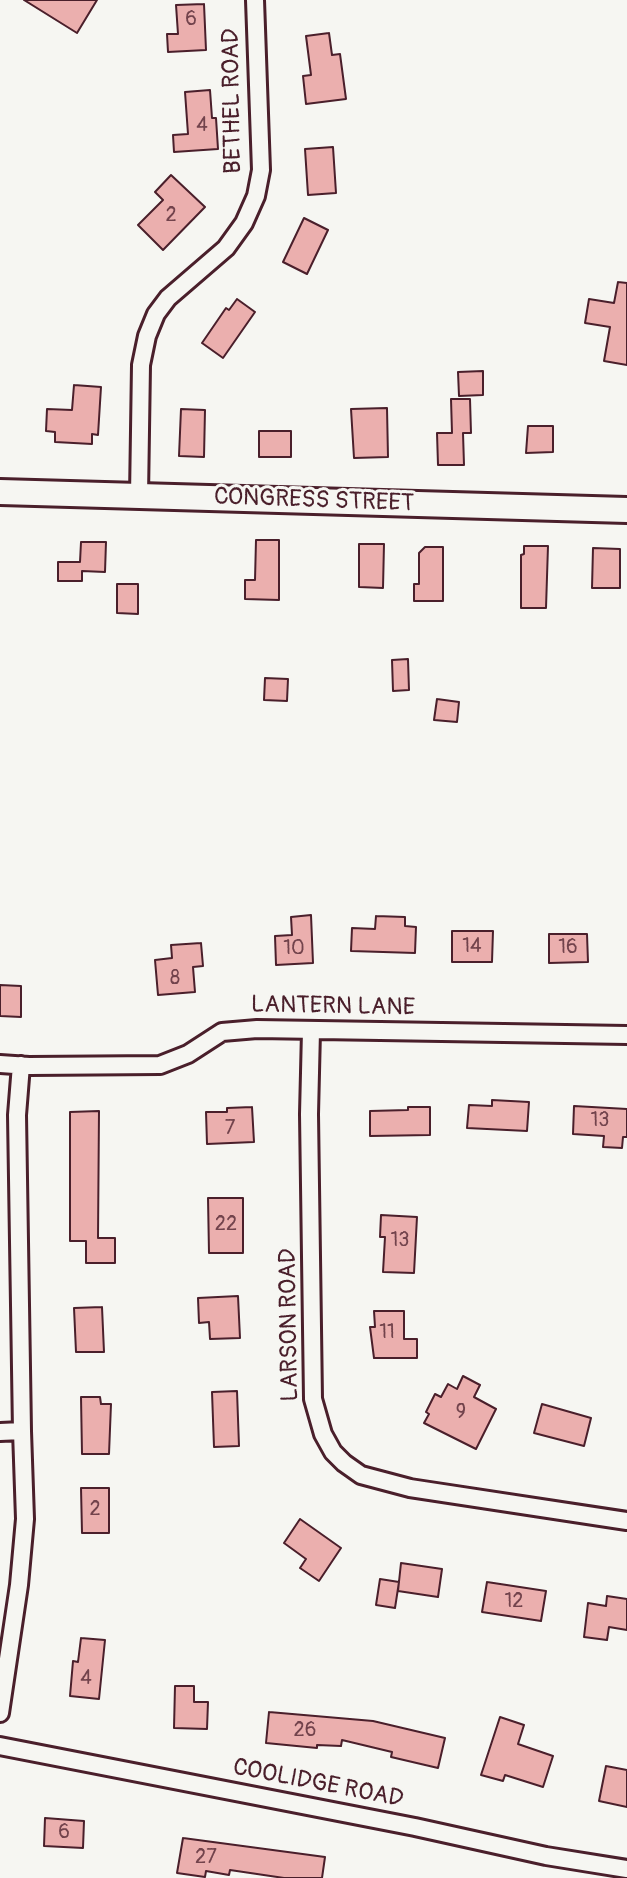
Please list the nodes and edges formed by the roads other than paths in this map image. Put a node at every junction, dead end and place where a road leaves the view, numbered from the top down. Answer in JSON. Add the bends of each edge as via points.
{"nodes":[{"id":1,"x":255,"y":0,"type":"edge"},
{"id":2,"x":0,"y":492,"type":"edge"},
{"id":3,"x":139,"y":496,"type":"junction"},
{"id":4,"x":627,"y":510,"type":"edge"},
{"id":5,"x":311,"y":1031,"type":"junction"},
{"id":6,"x":627,"y":1035,"type":"edge"},
{"id":7,"x":0,"y":1064,"type":"edge"},
{"id":8,"x":21,"y":1065,"type":"junction"},
{"id":9,"x":22,"y":1431,"type":"junction"},
{"id":10,"x":0,"y":1432,"type":"edge"},
{"id":11,"x":627,"y":1521,"type":"edge"},
{"id":12,"x":0,"y":1713,"type":"edge"},
{"id":13,"x":0,"y":1746,"type":"edge"},
{"id":14,"x":627,"y":1869,"type":"edge"}],
"edges":[{"from":1,"to":3,"type":"street","name":"BETHEL ROAD","via":[[261,170],[256,196],[226,248],[168,298],[147,336],[141,365]]},
{"from":2,"to":3,"type":"main road","name":"CONGRESS STREET"},
{"from":3,"to":4,"type":"main road","name":"CONGRESS STREET"},
{"from":5,"to":6,"type":"street","name":"LANTERN LANE"},
{"from":5,"to":8,"type":"street","name":"LANTERN LANE","via":[[222,1032],[160,1065]]},
{"from":5,"to":11,"type":"street","name":"LARSON ROAD","via":[[313,1399],[333,1452],[361,1475],[387,1483]]},
{"from":7,"to":8,"type":"street","name":"LANTERN LANE"},
{"from":8,"to":9,"type":"street","via":[[17,1115]]},
{"from":9,"to":10,"type":"street"},
{"from":9,"to":12,"type":"street","via":[[25,1519]]},
{"from":13,"to":14,"type":"street","name":"COOLIDGE ROAD"}]}
